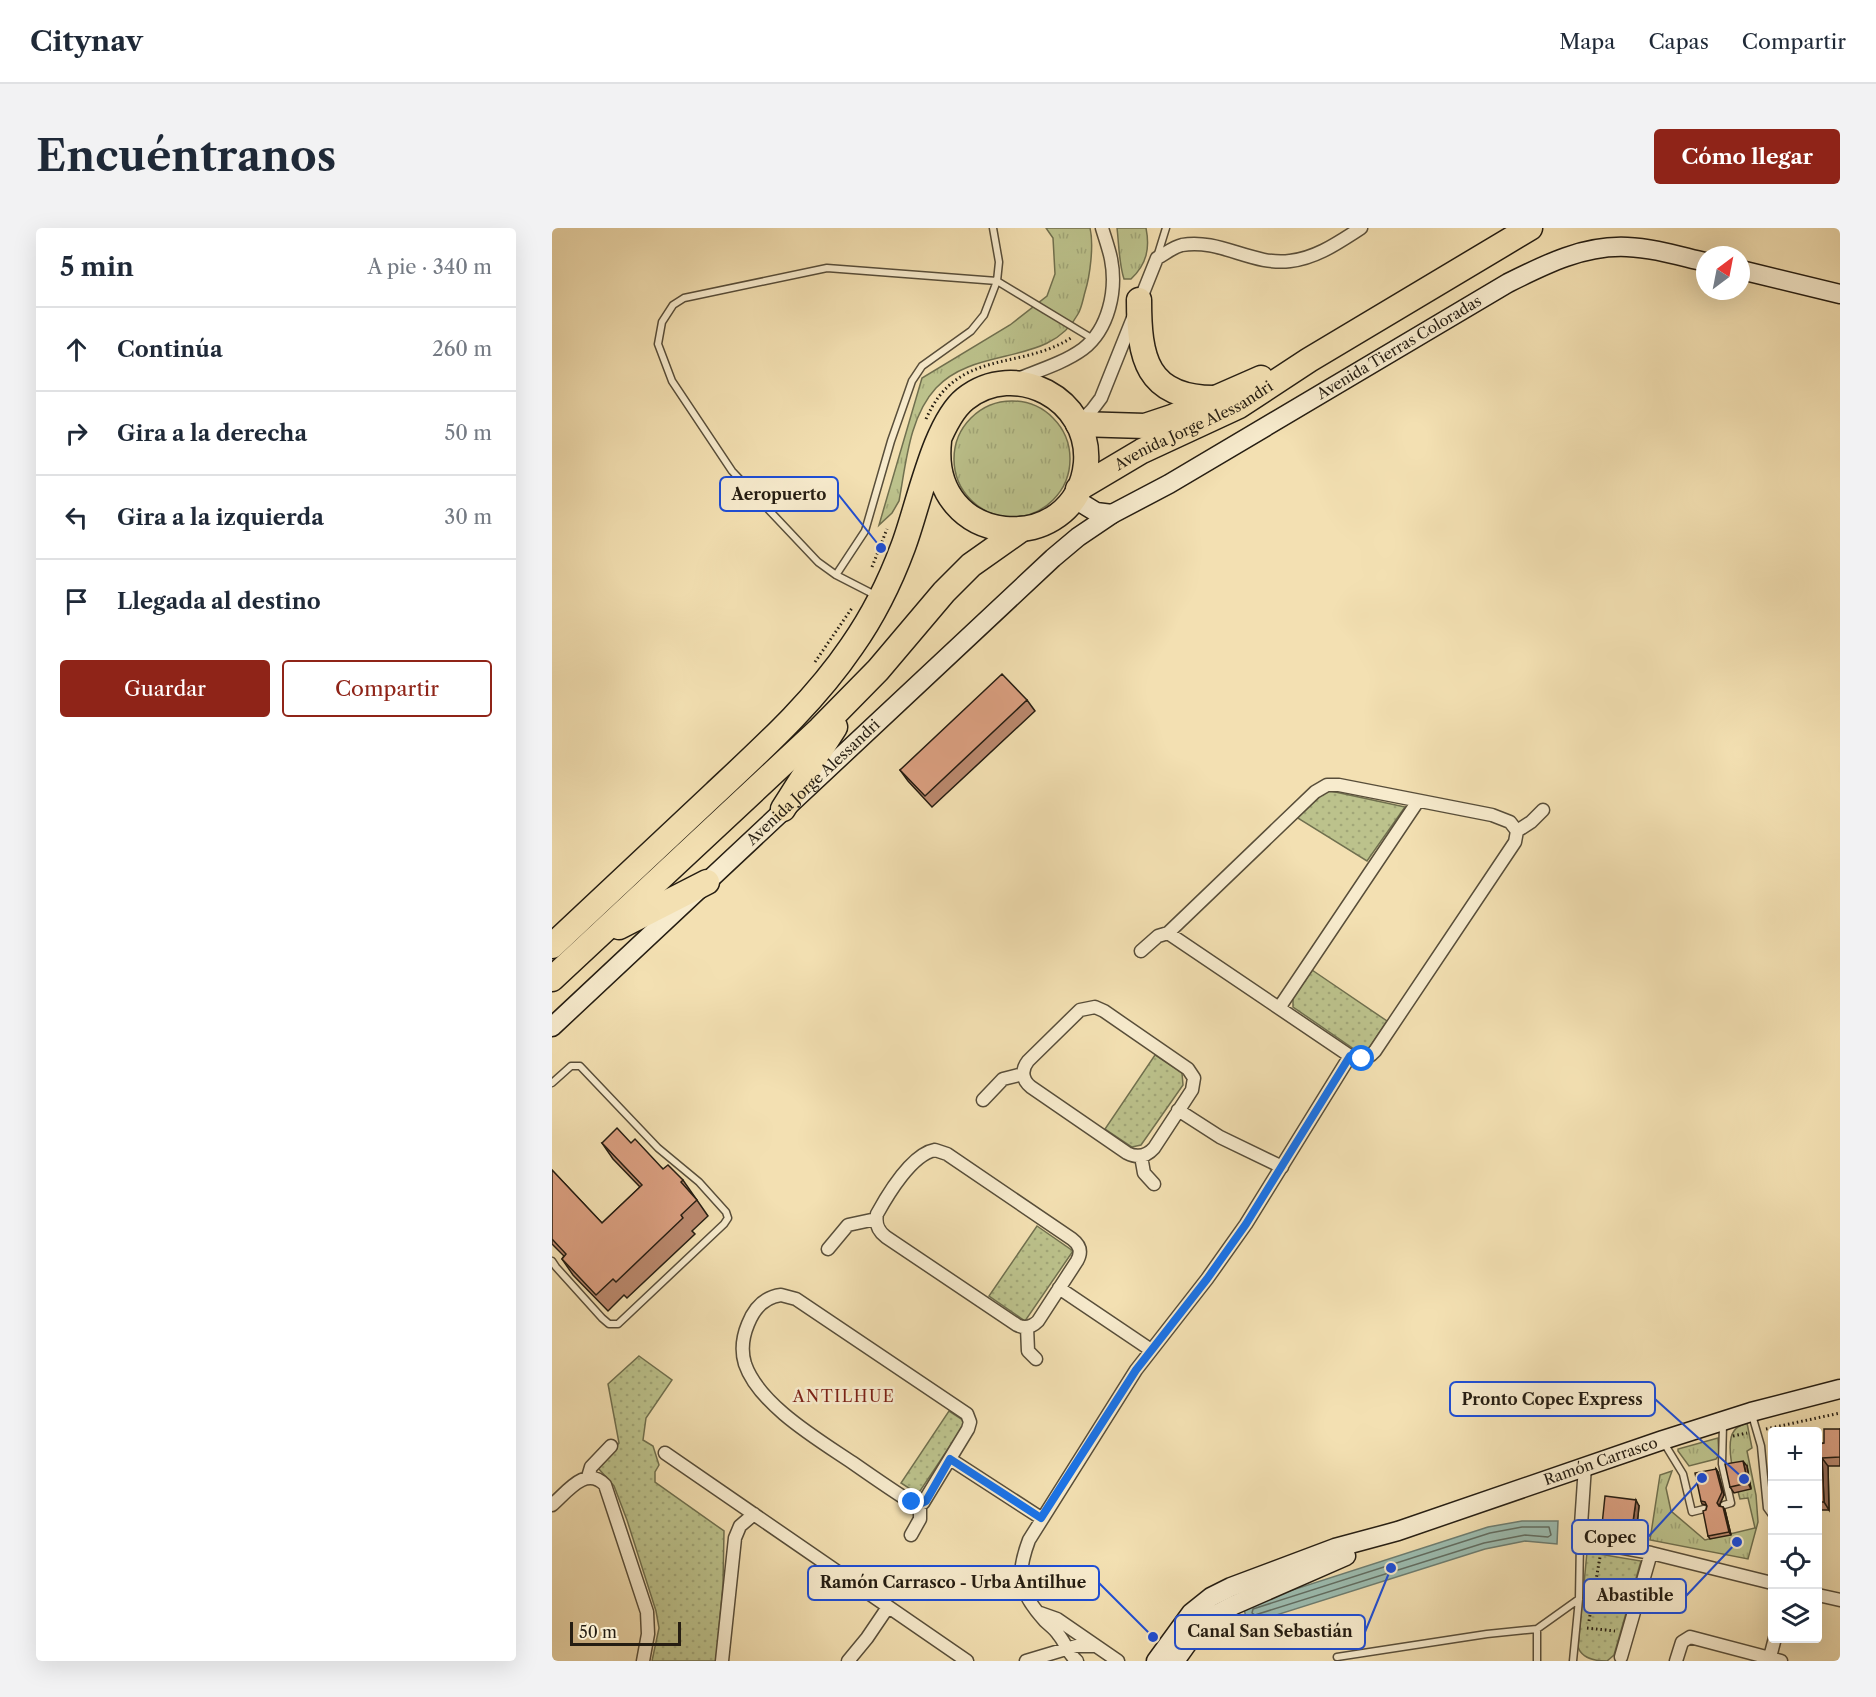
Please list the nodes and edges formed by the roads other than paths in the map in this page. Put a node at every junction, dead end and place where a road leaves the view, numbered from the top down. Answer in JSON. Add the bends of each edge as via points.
{"nodes":[{"id":1,"x":993,"y":228,"type":"edge"},
{"id":2,"x":1102,"y":228,"type":"edge"},
{"id":3,"x":1166,"y":228,"type":"edge"},
{"id":4,"x":1361,"y":228,"type":"edge"},
{"id":5,"x":1530,"y":228,"type":"edge"},
{"id":6,"x":1157,"y":258,"type":"junction"},
{"id":7,"x":1696,"y":260,"type":"edge"},
{"id":8,"x":1750,"y":272,"type":"edge"},
{"id":9,"x":997,"y":281,"type":"junction"},
{"id":10,"x":1840,"y":294,"type":"edge"},
{"id":11,"x":1139,"y":300,"type":"junction"},
{"id":12,"x":1093,"y":339,"type":"junction"},
{"id":13,"x":1309,"y":360,"type":"junction"},
{"id":14,"x":1010,"y":382,"type":"junction"},
{"id":15,"x":1216,"y":398,"type":"junction"},
{"id":16,"x":1078,"y":423,"type":"junction"},
{"id":17,"x":939,"y":441,"type":"junction"},
{"id":18,"x":1076,"y":494,"type":"junction"},
{"id":19,"x":1112,"y":514,"type":"junction"},
{"id":20,"x":1022,"y":529,"type":"junction"},
{"id":21,"x":1078,"y":537,"type":"joint"},
{"id":22,"x":836,"y":575,"type":"junction"},
{"id":23,"x":872,"y":593,"type":"junction"},
{"id":24,"x":855,"y":694,"type":"junction"},
{"id":25,"x":1418,"y":801,"type":"junction"},
{"id":26,"x":783,"y":809,"type":"junction"},
{"id":27,"x":1543,"y":810,"type":"dead end"},
{"id":28,"x":1517,"y":831,"type":"junction"},
{"id":29,"x":707,"y":882,"type":"junction"},
{"id":30,"x":1168,"y":933,"type":"junction"},
{"id":31,"x":593,"y":941,"type":"junction"},
{"id":32,"x":552,"y":946,"type":"edge"},
{"id":33,"x":1141,"y":951,"type":"dead end"},
{"id":34,"x":552,"y":979,"type":"edge"},
{"id":35,"x":1280,"y":1008,"type":"junction"},
{"id":36,"x":552,"y":1027,"type":"edge"},
{"id":37,"x":1350,"y":1056,"type":"junction"},
{"id":38,"x":1023,"y":1074,"type":"junction"},
{"id":39,"x":552,"y":1083,"type":"edge"},
{"id":40,"x":983,"y":1100,"type":"dead end"},
{"id":41,"x":1178,"y":1110,"type":"junction"},
{"id":42,"x":1141,"y":1156,"type":"junction"},
{"id":43,"x":1282,"y":1167,"type":"junction"},
{"id":44,"x":1154,"y":1184,"type":"dead end"},
{"id":45,"x":876,"y":1220,"type":"junction"},
{"id":46,"x":828,"y":1249,"type":"dead end"},
{"id":47,"x":552,"y":1261,"type":"edge"},
{"id":48,"x":1059,"y":1288,"type":"junction"},
{"id":49,"x":1028,"y":1327,"type":"junction"},
{"id":50,"x":1151,"y":1350,"type":"junction"},
{"id":51,"x":1035,"y":1359,"type":"dead end"},
{"id":52,"x":1840,"y":1389,"type":"edge"},
{"id":53,"x":1751,"y":1412,"type":"junction"},
{"id":54,"x":1723,"y":1421,"type":"junction"},
{"id":55,"x":1663,"y":1440,"type":"junction"},
{"id":56,"x":611,"y":1446,"type":"dead end"},
{"id":57,"x":665,"y":1453,"type":"dead end"},
{"id":58,"x":950,"y":1459,"type":"junction"},
{"id":59,"x":1585,"y":1466,"type":"junction"},
{"id":60,"x":588,"y":1477,"type":"junction"},
{"id":61,"x":920,"y":1504,"type":"junction"},
{"id":62,"x":552,"y":1505,"type":"edge"},
{"id":63,"x":1724,"y":1505,"type":"edge"},
{"id":64,"x":1704,"y":1509,"type":"edge"},
{"id":65,"x":1768,"y":1509,"type":"edge"},
{"id":66,"x":754,"y":1514,"type":"junction"},
{"id":67,"x":1041,"y":1518,"type":"junction"},
{"id":68,"x":1398,"y":1532,"type":"junction"},
{"id":69,"x":911,"y":1535,"type":"dead end"},
{"id":70,"x":1580,"y":1540,"type":"junction"},
{"id":71,"x":1651,"y":1553,"type":"junction"},
{"id":72,"x":1768,"y":1582,"type":"edge"},
{"id":73,"x":1822,"y":1595,"type":"edge"},
{"id":74,"x":1578,"y":1599,"type":"junction"},
{"id":75,"x":1840,"y":1600,"type":"edge"},
{"id":76,"x":888,"y":1607,"type":"junction"},
{"id":77,"x":1054,"y":1623,"type":"junction"},
{"id":78,"x":1537,"y":1629,"type":"junction"},
{"id":79,"x":1077,"y":1633,"type":"junction"},
{"id":80,"x":1775,"y":1643,"type":"edge"},
{"id":81,"x":1096,"y":1646,"type":"junction"},
{"id":82,"x":1066,"y":1649,"type":"junction"},
{"id":83,"x":1336,"y":1657,"type":"dead end"},
{"id":84,"x":1621,"y":1657,"type":"dead end"},
{"id":85,"x":1573,"y":1658,"type":"edge"},
{"id":86,"x":1773,"y":1660,"type":"edge"},
{"id":87,"x":644,"y":1661,"type":"edge"},
{"id":88,"x":722,"y":1661,"type":"edge"},
{"id":89,"x":848,"y":1661,"type":"edge"},
{"id":90,"x":967,"y":1661,"type":"edge"},
{"id":91,"x":1026,"y":1661,"type":"edge"},
{"id":92,"x":1077,"y":1661,"type":"edge"},
{"id":93,"x":1118,"y":1661,"type":"edge"},
{"id":94,"x":1156,"y":1661,"type":"edge"},
{"id":95,"x":1175,"y":1661,"type":"edge"},
{"id":96,"x":1537,"y":1661,"type":"edge"},
{"id":97,"x":1676,"y":1661,"type":"edge"}],
"edges":[{"from":1,"to":9,"type":"lane","via":[[999,262]]},
{"from":2,"to":12,"type":"street","via":[[1111,258],[1113,284],[1106,317]]},
{"from":3,"to":6,"type":"lane"},
{"from":4,"to":6,"type":"street","via":[[1323,251],[1289,262],[1197,244],[1179,246]]},
{"from":5,"to":13,"type":"highway","name":"Avenida Jorge Alessandri"},
{"from":6,"to":11,"type":"street"},
{"from":7,"to":19,"type":"street","name":"Avenida Tierras Coloradas","via":[[1626,247],[1590,250],[1556,260],[1508,283]]},
{"from":8,"to":10,"type":"street"},
{"from":9,"to":12,"type":"lane"},
{"from":9,"to":22,"type":"lane","via":[[984,315],[970,332],[922,366],[912,381],[865,531]]},
{"from":9,"to":22,"type":"lane","via":[[827,268],[684,298],[673,305],[662,322],[658,344],[672,381],[732,471],[818,562]]},
{"from":11,"to":15,"type":"highway","via":[[1142,354],[1149,369],[1179,394]]},
{"from":11,"to":16,"type":"street","via":[[1101,398]]},
{"from":12,"to":14,"type":"street","via":[[1075,354]]},
{"from":13,"to":15,"type":"highway","name":"Avenida Jorge Alessandri"},
{"from":13,"to":18,"type":"highway","name":"Avenida Jorge Alessandri","via":[[1239,406],[1142,452]]},
{"from":14,"to":16,"type":"highway","name":"Avenida Jorge Alessandri","via":[[1045,390],[1064,404]]},
{"from":14,"to":17,"type":"highway","name":"Avenida Jorge Alessandri","via":[[986,387],[964,399],[948,418]]},
{"from":15,"to":16,"type":"highway","name":"Avenida Jorge Alessandri","via":[[1144,426]]},
{"from":16,"to":18,"type":"highway","name":"Avenida Jorge Alessandri","via":[[1086,460]]},
{"from":17,"to":20,"type":"highway","name":"Avenida Jorge Alessandri","via":[[939,466],[954,501],[984,524]]},
{"from":17,"to":23,"type":"highway","name":"Avenida Jorge Alessandri","via":[[903,548]]},
{"from":18,"to":19,"type":"street","via":[[1096,513]]},
{"from":18,"to":20,"type":"highway","name":"Avenida Jorge Alessandri","via":[[1051,519]]},
{"from":19,"to":21,"type":"street","name":"Avenida Tierras Coloradas"},
{"from":20,"to":24,"type":"highway","name":"Avenida Jorge Alessandri","via":[[971,565]]},
{"from":21,"to":26,"type":"street","name":"Avenida Jorge Alessandri"},
{"from":22,"to":23,"type":"lane"},
{"from":23,"to":32,"type":"highway","name":"Avenida Jorge Alessandri","via":[[854,644],[799,713]]},
{"from":24,"to":26,"type":"highway"},
{"from":24,"to":31,"type":"highway","name":"Avenida Jorge Alessandri"},
{"from":25,"to":28,"type":"street","via":[[1502,818],[1514,824]]},
{"from":25,"to":30,"type":"street","via":[[1333,784],[1320,788]]},
{"from":25,"to":35,"type":"street"},
{"from":26,"to":29,"type":"street","name":"Avenida Jorge Alessandri"},
{"from":27,"to":28,"type":"street"},
{"from":28,"to":37,"type":"street","via":[[1515,842],[1375,1051],[1362,1059]]},
{"from":29,"to":31,"type":"highway"},
{"from":29,"to":36,"type":"street","name":"Avenida Jorge Alessandri"},
{"from":30,"to":33,"type":"street","via":[[1158,936]]},
{"from":30,"to":35,"type":"street"},
{"from":31,"to":34,"type":"highway","name":"Avenida Jorge Alessandri"},
{"from":35,"to":37,"type":"street"},
{"from":37,"to":43,"type":"street"},
{"from":38,"to":40,"type":"street","via":[[1003,1079]]},
{"from":38,"to":41,"type":"street","via":[[1028,1061],[1076,1014],[1095,1007],[1192,1073],[1194,1086]]},
{"from":38,"to":42,"type":"street","via":[[1031,1088],[1127,1153]]},
{"from":39,"to":47,"type":"lane","via":[[571,1066],[580,1066],[658,1148],[699,1182],[728,1218],[618,1324],[609,1324],[602,1318]]},
{"from":41,"to":42,"type":"street","via":[[1154,1148]]},
{"from":41,"to":43,"type":"street","via":[[1220,1137]]},
{"from":42,"to":44,"type":"street","via":[[1144,1173]]},
{"from":43,"to":50,"type":"street","via":[[1227,1251]]},
{"from":45,"to":46,"type":"street","via":[[848,1225]]},
{"from":45,"to":48,"type":"street","via":[[908,1169],[925,1153],[941,1151],[1076,1241],[1079,1257]]},
{"from":45,"to":49,"type":"street","via":[[886,1237],[1017,1325]]},
{"from":48,"to":49,"type":"street","via":[[1038,1320]]},
{"from":48,"to":50,"type":"street"},
{"from":49,"to":51,"type":"street","via":[[1028,1351]]},
{"from":50,"to":67,"type":"street","via":[[1117,1396]]},
{"from":52,"to":53,"type":"street","name":"Ramón Carrasco"},
{"from":53,"to":54,"type":"street","name":"Ramón Carrasco"},
{"from":53,"to":65,"type":"lane","via":[[1761,1446]]},
{"from":54,"to":55,"type":"street","name":"Ramón Carrasco"},
{"from":54,"to":63,"type":"lane","via":[[1722,1464],[1731,1503]]},
{"from":55,"to":59,"type":"street","name":"Ramón Carrasco"},
{"from":55,"to":64,"type":"lane","via":[[1683,1474],[1692,1512]]},
{"from":56,"to":60,"type":"street","via":[[591,1467]]},
{"from":57,"to":66,"type":"street"},
{"from":58,"to":61,"type":"street","via":[[927,1499]]},
{"from":58,"to":61,"type":"street","via":[[969,1426],[963,1411],[796,1299],[781,1295],[763,1301],[745,1331],[743,1357],[759,1388],[802,1429]]},
{"from":58,"to":67,"type":"street"},
{"from":59,"to":68,"type":"street","name":"Ramón Carrasco"},
{"from":59,"to":70,"type":"street"},
{"from":60,"to":62,"type":"street","via":[[579,1480]]},
{"from":60,"to":87,"type":"street","via":[[597,1479],[607,1490],[644,1602],[648,1634]]},
{"from":61,"to":69,"type":"street","via":[[920,1519]]},
{"from":66,"to":76,"type":"street"},
{"from":66,"to":88,"type":"street","via":[[740,1526],[735,1538]]},
{"from":67,"to":77,"type":"street","via":[[1020,1567],[1021,1584],[1036,1611]]},
{"from":68,"to":94,"type":"street","name":"Ramón Carrasco","via":[[1335,1548],[1220,1591],[1191,1613]]},
{"from":68,"to":95,"type":"street","name":"Ramón Carrasco","via":[[1224,1610],[1203,1624]]},
{"from":70,"to":71,"type":"street"},
{"from":70,"to":74,"type":"lane"},
{"from":71,"to":72,"type":"street"},
{"from":71,"to":84,"type":"street"},
{"from":73,"to":75,"type":"street"},
{"from":74,"to":78,"type":"lane"},
{"from":74,"to":85,"type":"lane"},
{"from":76,"to":89,"type":"street"},
{"from":76,"to":90,"type":"street"},
{"from":77,"to":79,"type":"street"},
{"from":77,"to":82,"type":"street"},
{"from":78,"to":83,"type":"lane"},
{"from":78,"to":96,"type":"lane"},
{"from":79,"to":81,"type":"street"},
{"from":79,"to":82,"type":"street","via":[[1069,1637]]},
{"from":80,"to":86,"type":"street"},
{"from":81,"to":82,"type":"street"},
{"from":81,"to":93,"type":"street"},
{"from":82,"to":91,"type":"street"},
{"from":82,"to":92,"type":"street"},
{"from":86,"to":97,"type":"street","via":[[1690,1637],[1682,1642]]}]}
